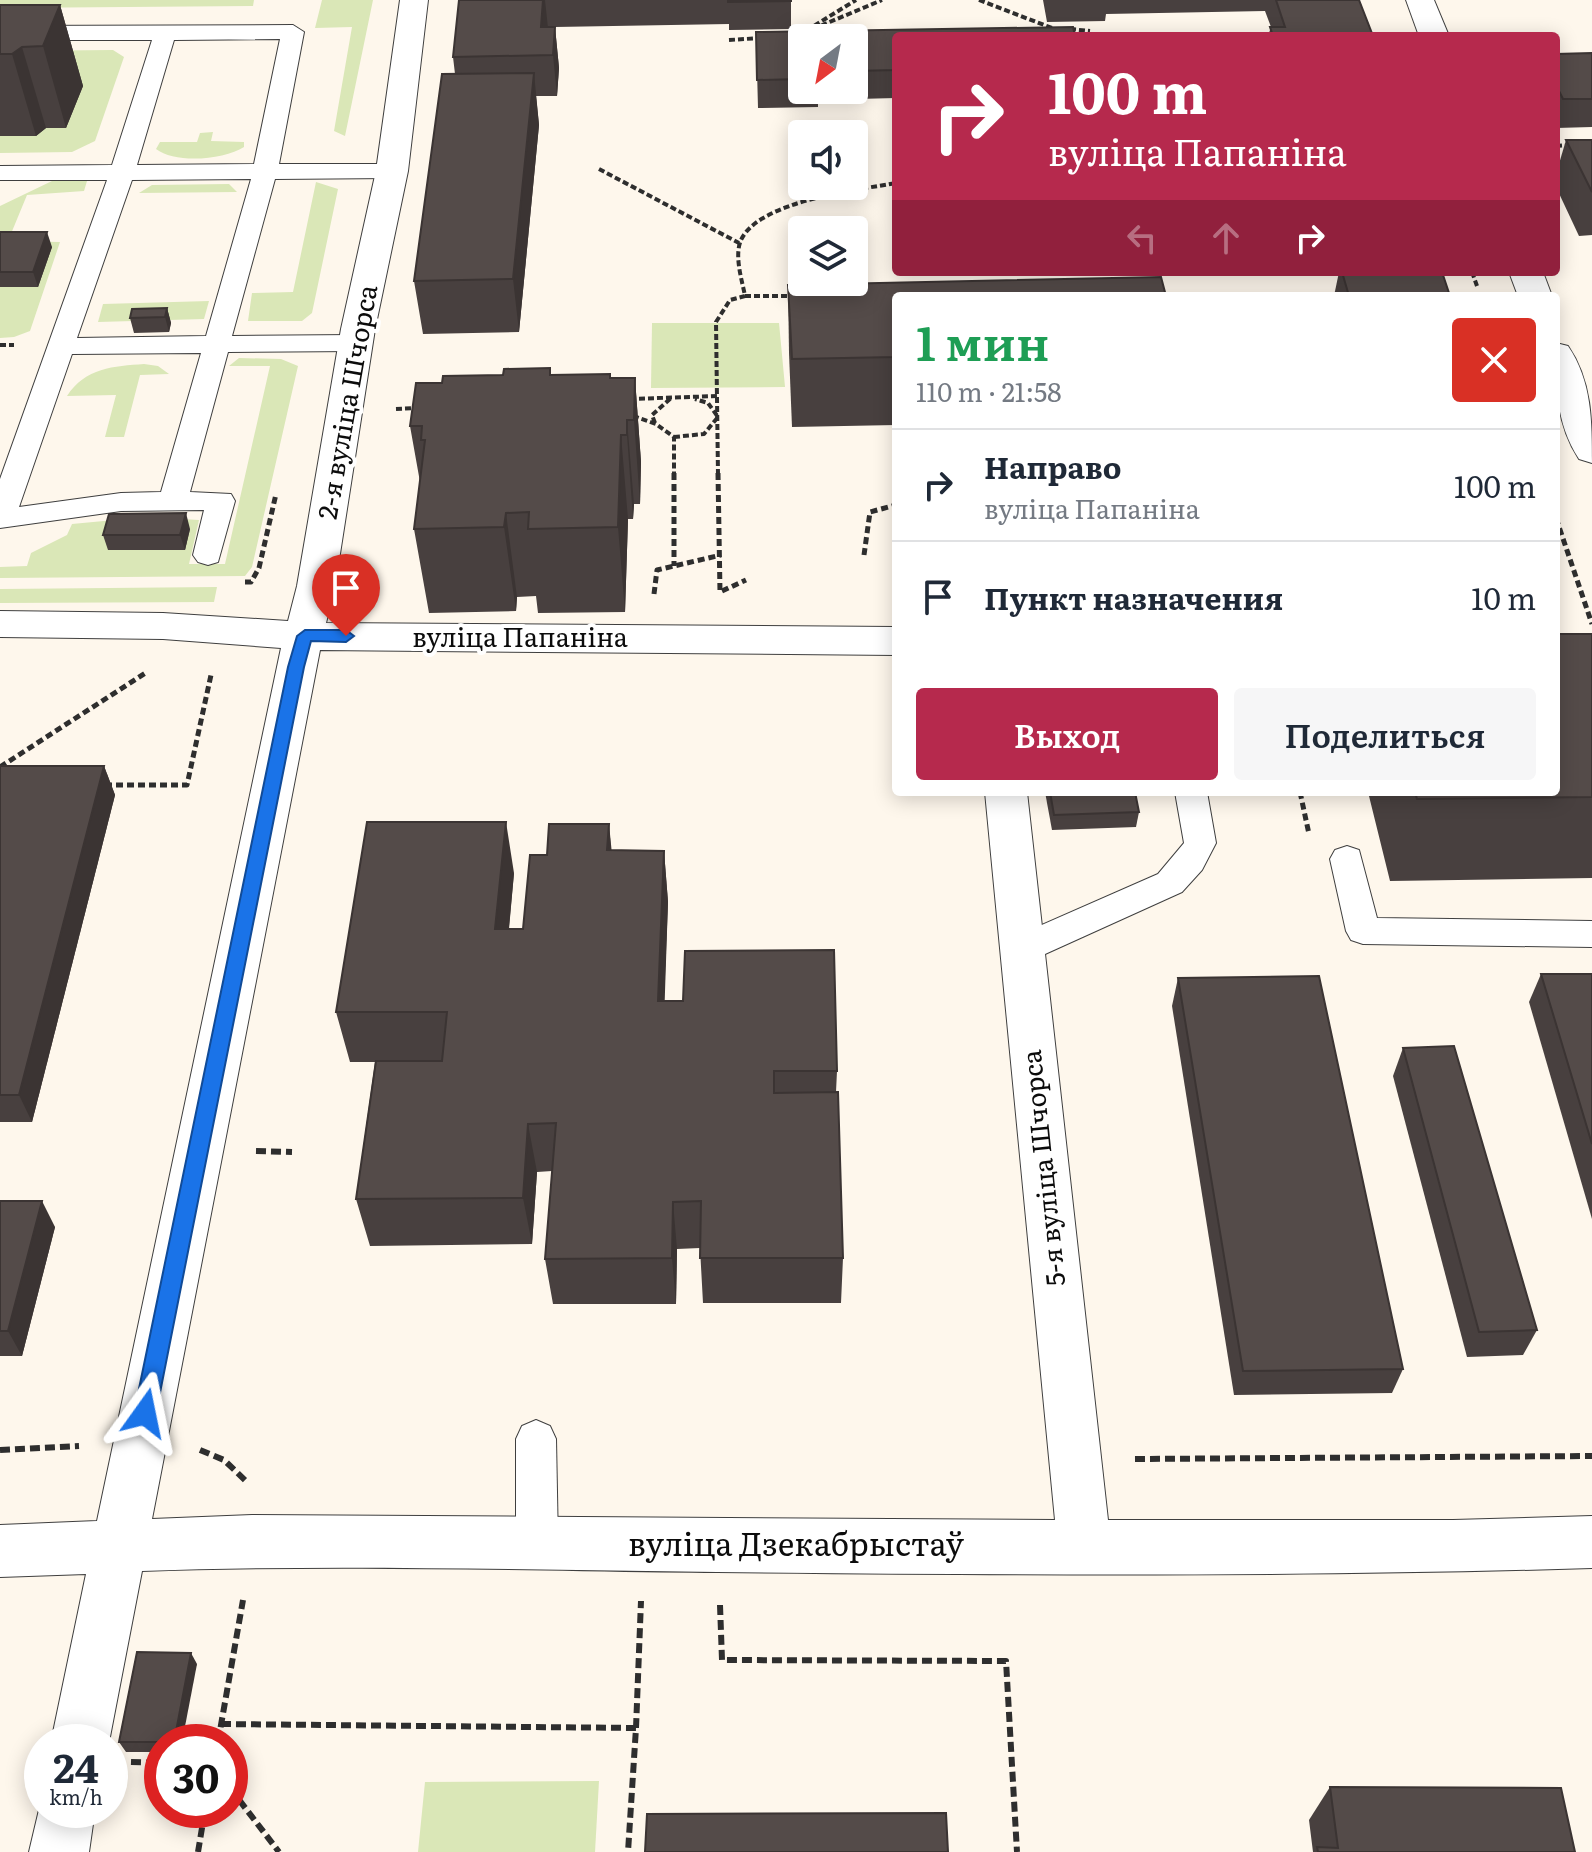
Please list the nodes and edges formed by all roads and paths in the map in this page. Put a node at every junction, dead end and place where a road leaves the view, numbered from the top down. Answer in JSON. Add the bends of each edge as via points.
{"nodes":[{"id":1,"x":414,"y":0,"type":"edge"},
{"id":2,"x":856,"y":0,"type":"edge"},
{"id":3,"x":882,"y":0,"type":"edge"},
{"id":4,"x":979,"y":0,"type":"edge"},
{"id":5,"x":1420,"y":0,"type":"edge"},
{"id":6,"x":1090,"y":31,"type":"dead end"},
{"id":7,"x":1432,"y":32,"type":"edge"},
{"id":8,"x":0,"y":33,"type":"edge"},
{"id":9,"x":165,"y":33,"type":"junction"},
{"id":10,"x":769,"y":38,"type":"edge"},
{"id":11,"x":729,"y":40,"type":"dead end"},
{"id":12,"x":1580,"y":145,"type":"edge"},
{"id":13,"x":1560,"y":146,"type":"edge"},
{"id":14,"x":599,"y":169,"type":"dead end"},
{"id":15,"x":392,"y":171,"type":"junction"},
{"id":16,"x":265,"y":172,"type":"junction"},
{"id":17,"x":0,"y":173,"type":"edge"},
{"id":18,"x":122,"y":173,"type":"junction"},
{"id":19,"x":892,"y":184,"type":"edge"},
{"id":20,"x":739,"y":243,"type":"junction"},
{"id":21,"x":745,"y":296,"type":"junction"},
{"id":22,"x":788,"y":296,"type":"edge"},
{"id":23,"x":356,"y":343,"type":"junction"},
{"id":24,"x":215,"y":345,"type":"junction"},
{"id":25,"x":59,"y":346,"type":"junction"},
{"id":26,"x":1560,"y":364,"type":"edge"},
{"id":27,"x":718,"y":396,"type":"junction"},
{"id":28,"x":672,"y":397,"type":"junction"},
{"id":29,"x":689,"y":397,"type":"junction"},
{"id":30,"x":624,"y":399,"type":"edge"},
{"id":31,"x":427,"y":408,"type":"edge"},
{"id":32,"x":382,"y":410,"type":"dead end"},
{"id":33,"x":622,"y":411,"type":"edge"},
{"id":34,"x":718,"y":417,"type":"junction"},
{"id":35,"x":656,"y":424,"type":"junction"},
{"id":36,"x":674,"y":437,"type":"junction"},
{"id":37,"x":1592,"y":449,"type":"edge"},
{"id":38,"x":173,"y":501,"type":"junction"},
{"id":39,"x":892,"y":506,"type":"edge"},
{"id":40,"x":1,"y":519,"type":"edge"},
{"id":41,"x":1560,"y":530,"type":"edge"},
{"id":42,"x":208,"y":555,"type":"dead end"},
{"id":43,"x":721,"y":555,"type":"junction"},
{"id":44,"x":864,"y":555,"type":"dead end"},
{"id":45,"x":674,"y":566,"type":"junction"},
{"id":46,"x":746,"y":580,"type":"dead end"},
{"id":47,"x":721,"y":591,"type":"junction"},
{"id":48,"x":707,"y":597,"type":"dead end"},
{"id":49,"x":653,"y":607,"type":"dead end"},
{"id":50,"x":0,"y":624,"type":"edge"},
{"id":51,"x":1592,"y":624,"type":"edge"},
{"id":52,"x":305,"y":636,"type":"junction"},
{"id":53,"x":892,"y":641,"type":"edge"},
{"id":54,"x":154,"y":667,"type":"dead end"},
{"id":55,"x":212,"y":669,"type":"dead end"},
{"id":56,"x":0,"y":767,"type":"edge"},
{"id":57,"x":93,"y":785,"type":"edge"},
{"id":58,"x":1006,"y":796,"type":"edge"},
{"id":59,"x":1192,"y":796,"type":"edge"},
{"id":60,"x":1347,"y":859,"type":"dead end"},
{"id":61,"x":1592,"y":934,"type":"edge"},
{"id":62,"x":1022,"y":949,"type":"junction"},
{"id":63,"x":536,"y":1439,"type":"dead end"},
{"id":64,"x":139,"y":1442,"type":"junction"},
{"id":65,"x":0,"y":1450,"type":"edge"},
{"id":66,"x":1592,"y":1456,"type":"edge"},
{"id":67,"x":1074,"y":1459,"type":"junction"},
{"id":68,"x":1592,"y":1542,"type":"edge"},
{"id":69,"x":1084,"y":1544,"type":"junction"},
{"id":70,"x":537,"y":1545,"type":"junction"},
{"id":71,"x":120,"y":1547,"type":"junction"},
{"id":72,"x":0,"y":1551,"type":"edge"},
{"id":73,"x":642,"y":1586,"type":"dead end"},
{"id":74,"x":246,"y":1588,"type":"dead end"},
{"id":75,"x":720,"y":1600,"type":"dead end"},
{"id":76,"x":84,"y":1724,"type":"edge"},
{"id":77,"x":221,"y":1724,"type":"edge"},
{"id":78,"x":248,"y":1724,"type":"edge"},
{"id":79,"x":636,"y":1728,"type":"junction"},
{"id":80,"x":248,"y":1812,"type":"edge"},
{"id":81,"x":63,"y":1828,"type":"edge"},
{"id":82,"x":202,"y":1828,"type":"edge"},
{"id":83,"x":59,"y":1852,"type":"edge"},
{"id":84,"x":198,"y":1852,"type":"edge"},
{"id":85,"x":279,"y":1852,"type":"edge"},
{"id":86,"x":628,"y":1852,"type":"edge"},
{"id":87,"x":1017,"y":1852,"type":"edge"}],
"edges":[{"from":1,"to":15,"type":"street","name":"2-я вуліца Шчорса"},
{"from":2,"to":3,"type":"path","via":[[796,36]]},
{"from":4,"to":6,"type":"path","via":[[1046,28]]},
{"from":5,"to":7,"type":"street"},
{"from":8,"to":9,"type":"lane"},
{"from":9,"to":16,"type":"lane","via":[[293,32]]},
{"from":9,"to":18,"type":"lane"},
{"from":10,"to":11,"type":"path"},
{"from":12,"to":13,"type":"path"},
{"from":14,"to":20,"type":"path"},
{"from":15,"to":16,"type":"lane"},
{"from":15,"to":23,"type":"street","name":"2-я вуліца Шчорса"},
{"from":16,"to":18,"type":"lane"},
{"from":16,"to":24,"type":"lane"},
{"from":17,"to":18,"type":"lane"},
{"from":18,"to":25,"type":"lane"},
{"from":19,"to":20,"type":"path","via":[[774,211],[748,227]]},
{"from":20,"to":21,"type":"path"},
{"from":21,"to":22,"type":"path"},
{"from":21,"to":27,"type":"path","via":[[730,300],[716,322]]},
{"from":23,"to":24,"type":"lane"},
{"from":23,"to":52,"type":"street","name":"2-я вуліца Шчорса"},
{"from":24,"to":25,"type":"lane"},
{"from":24,"to":38,"type":"lane"},
{"from":25,"to":40,"type":"lane"},
{"from":26,"to":37,"type":"street"},
{"from":27,"to":29,"type":"path"},
{"from":27,"to":34,"type":"path"},
{"from":28,"to":29,"type":"path"},
{"from":28,"to":30,"type":"path"},
{"from":28,"to":35,"type":"path","via":[[652,415]]},
{"from":29,"to":34,"type":"path","via":[[708,403]]},
{"from":31,"to":32,"type":"path"},
{"from":33,"to":35,"type":"path"},
{"from":34,"to":36,"type":"path","via":[[704,434]]},
{"from":34,"to":43,"type":"path"},
{"from":35,"to":36,"type":"path"},
{"from":36,"to":45,"type":"path"},
{"from":38,"to":40,"type":"lane","via":[[121,502]]},
{"from":38,"to":42,"type":"lane","via":[[221,501]]},
{"from":39,"to":44,"type":"path","via":[[870,512]]},
{"from":41,"to":51,"type":"path"},
{"from":43,"to":45,"type":"path"},
{"from":43,"to":47,"type":"path"},
{"from":45,"to":49,"type":"path","via":[[657,570]]},
{"from":46,"to":47,"type":"path"},
{"from":47,"to":48,"type":"path"},
{"from":50,"to":52,"type":"street","name":"вуліца Папаніна","via":[[163,626]]},
{"from":52,"to":53,"type":"street","name":"вуліца Папаніна"},
{"from":52,"to":64,"type":"street","name":"2-я вуліца Шчорса"},
{"from":54,"to":56,"type":"path"},
{"from":55,"to":57,"type":"path","via":[[187,785]]},
{"from":58,"to":62,"type":"street","name":"5-я вуліца Шчорса"},
{"from":59,"to":62,"type":"lane","via":[[1200,843],[1170,883]]},
{"from":60,"to":61,"type":"lane","via":[[1363,931]]},
{"from":62,"to":67,"type":"street","name":"5-я вуліца Шчорса"},
{"from":63,"to":70,"type":"lane"},
{"from":64,"to":65,"type":"path"},
{"from":64,"to":71,"type":"street","name":"2-я вуліца Шчорса"},
{"from":66,"to":67,"type":"path"},
{"from":67,"to":69,"type":"street","name":"5-я вуліца Шчорса"},
{"from":68,"to":69,"type":"street","name":"вуліца Дзекабрыстаў"},
{"from":69,"to":70,"type":"street","name":"вуліца Дзекабрыстаў"},
{"from":70,"to":71,"type":"street","name":"вуліца Дзекабрыстаў","via":[[252,1541]]},
{"from":71,"to":72,"type":"street","name":"вуліца Дзекабрыстаў"},
{"from":71,"to":76,"type":"street","name":"2-я вуліца Шчорса"},
{"from":73,"to":79,"type":"path"},
{"from":74,"to":77,"type":"path"},
{"from":75,"to":87,"type":"path","via":[[722,1660],[1006,1661]]},
{"from":78,"to":79,"type":"path"},
{"from":79,"to":86,"type":"path"},
{"from":80,"to":85,"type":"path"},
{"from":81,"to":83,"type":"street"},
{"from":82,"to":84,"type":"path"}]}
